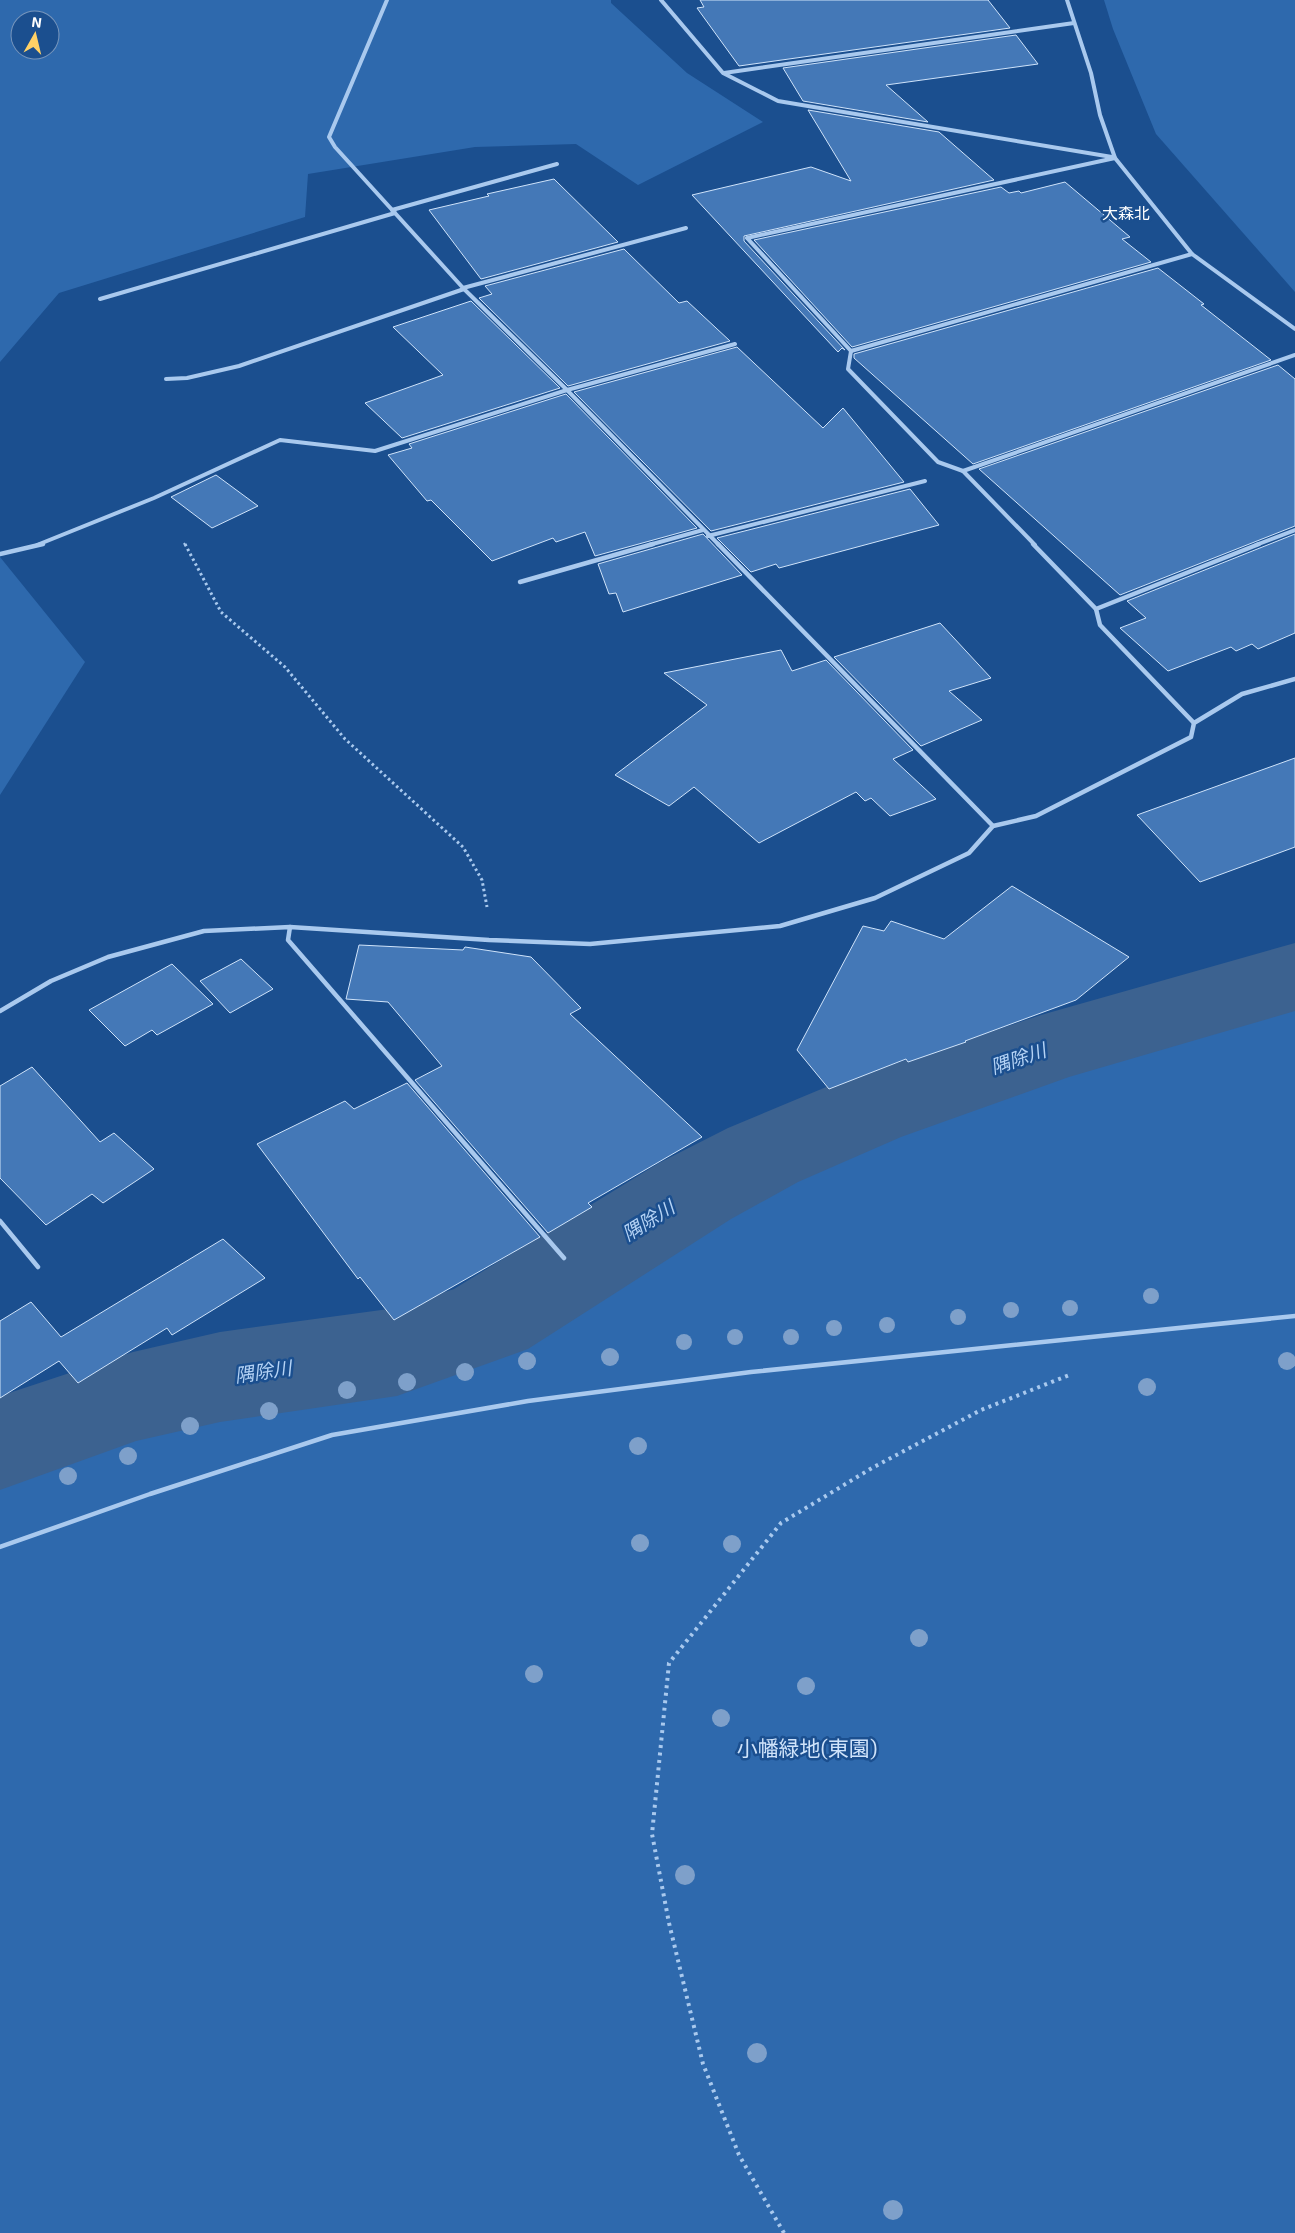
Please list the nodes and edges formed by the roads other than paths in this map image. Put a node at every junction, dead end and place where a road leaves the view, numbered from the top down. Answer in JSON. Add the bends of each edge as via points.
{"nodes":[{"id":1,"x":387,"y":0,"type":"edge"},
{"id":2,"x":661,"y":0,"type":"edge"},
{"id":3,"x":1067,"y":0,"type":"edge"},
{"id":4,"x":1074,"y":23,"type":"junction"},
{"id":5,"x":723,"y":73,"type":"junction"},
{"id":6,"x":1115,"y":158,"type":"junction"},
{"id":7,"x":557,"y":164,"type":"dead end"},
{"id":8,"x":394,"y":212,"type":"junction"},
{"id":9,"x":686,"y":228,"type":"dead end"},
{"id":10,"x":1192,"y":254,"type":"junction"},
{"id":11,"x":463,"y":289,"type":"junction"},
{"id":12,"x":100,"y":300,"type":"dead end"},
{"id":13,"x":1295,"y":329,"type":"edge"},
{"id":14,"x":735,"y":344,"type":"dead end"},
{"id":15,"x":851,"y":351,"type":"junction"},
{"id":16,"x":1295,"y":355,"type":"edge"},
{"id":17,"x":166,"y":380,"type":"dead end"},
{"id":18,"x":568,"y":390,"type":"junction"},
{"id":19,"x":963,"y":471,"type":"junction"},
{"id":20,"x":925,"y":481,"type":"dead end"},
{"id":21,"x":702,"y":530,"type":"junction"},
{"id":22,"x":1295,"y":530,"type":"edge"},
{"id":23,"x":708,"y":536,"type":"junction"},
{"id":24,"x":0,"y":554,"type":"edge"},
{"id":25,"x":520,"y":582,"type":"dead end"},
{"id":26,"x":1096,"y":609,"type":"junction"},
{"id":27,"x":1295,"y":679,"type":"edge"},
{"id":28,"x":1194,"y":723,"type":"junction"},
{"id":29,"x":992,"y":826,"type":"junction"},
{"id":30,"x":290,"y":927,"type":"junction"},
{"id":31,"x":0,"y":1011,"type":"edge"},
{"id":32,"x":0,"y":1221,"type":"edge"},
{"id":33,"x":564,"y":1258,"type":"dead end"},
{"id":34,"x":38,"y":1267,"type":"dead end"},
{"id":35,"x":1295,"y":1316,"type":"edge"},
{"id":36,"x":0,"y":1547,"type":"edge"}],
"edges":[{"from":1,"to":8,"type":"street","via":[[329,137]]},
{"from":2,"to":5,"type":"street"},
{"from":3,"to":4,"type":"street"},
{"from":4,"to":5,"type":"street"},
{"from":4,"to":6,"type":"street"},
{"from":5,"to":6,"type":"street","via":[[778,102]]},
{"from":6,"to":10,"type":"street"},
{"from":6,"to":15,"type":"street","via":[[747,238]]},
{"from":7,"to":8,"type":"street"},
{"from":8,"to":11,"type":"street"},
{"from":8,"to":12,"type":"street"},
{"from":9,"to":11,"type":"street"},
{"from":10,"to":13,"type":"street"},
{"from":10,"to":15,"type":"street"},
{"from":11,"to":17,"type":"street","via":[[239,366]]},
{"from":11,"to":18,"type":"street"},
{"from":14,"to":18,"type":"street"},
{"from":15,"to":19,"type":"street","via":[[848,369],[938,462]]},
{"from":16,"to":19,"type":"street"},
{"from":18,"to":21,"type":"street"},
{"from":18,"to":24,"type":"street","via":[[375,451],[280,440],[43,544]]},
{"from":19,"to":26,"type":"street"},
{"from":20,"to":23,"type":"street"},
{"from":21,"to":23,"type":"street"},
{"from":21,"to":25,"type":"street"},
{"from":22,"to":26,"type":"street"},
{"from":23,"to":29,"type":"street"},
{"from":26,"to":28,"type":"street","via":[[1100,625]]},
{"from":27,"to":28,"type":"street","via":[[1242,694]]},
{"from":28,"to":29,"type":"street","via":[[1191,738],[1036,816]]},
{"from":29,"to":30,"type":"street","via":[[969,853],[875,898],[780,926],[590,944]]},
{"from":30,"to":31,"type":"street","via":[[204,931],[108,957],[51,981]]},
{"from":30,"to":33,"type":"street","via":[[288,940]]},
{"from":32,"to":34,"type":"street"},
{"from":35,"to":36,"type":"lane","via":[[760,1371],[528,1401],[332,1435]]}]}
